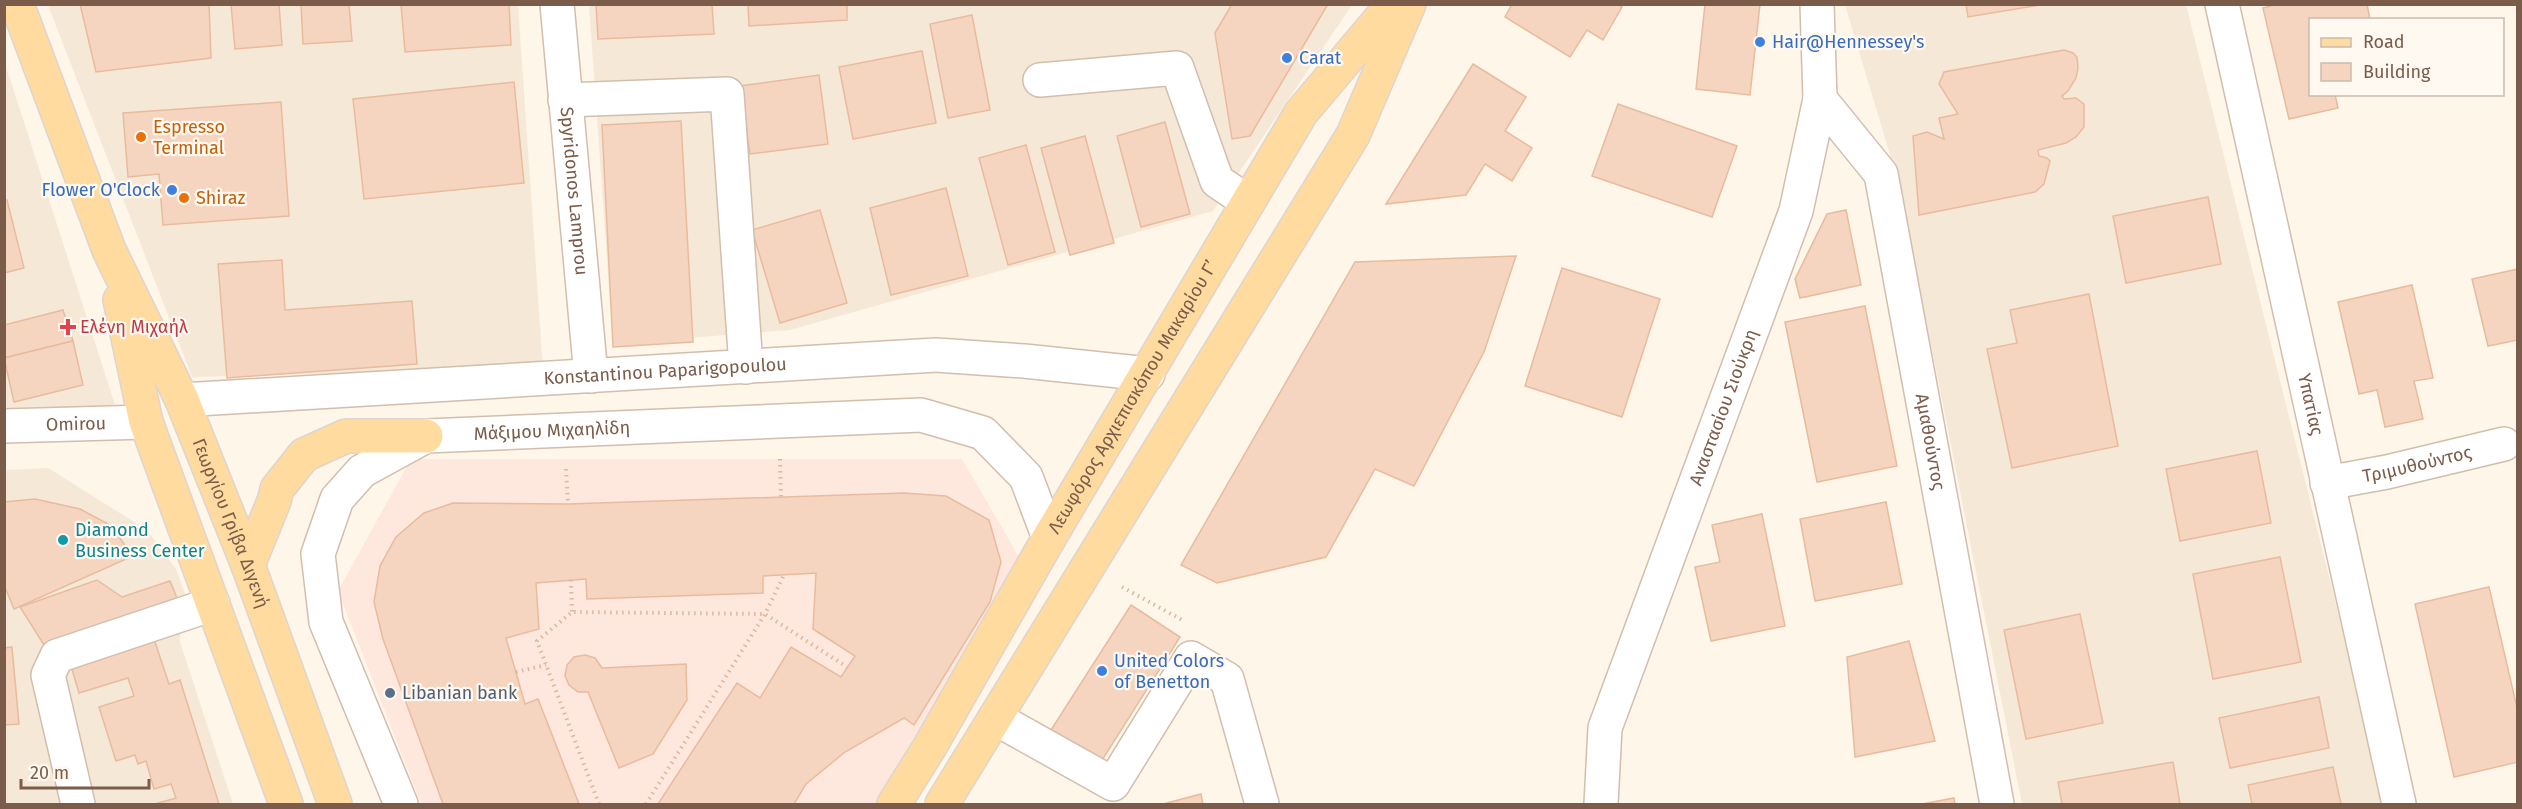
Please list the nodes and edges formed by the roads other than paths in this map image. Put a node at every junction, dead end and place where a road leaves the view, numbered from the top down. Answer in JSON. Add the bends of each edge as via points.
{"nodes":[{"id":1,"x":17,"y":4,"type":"edge"},
{"id":2,"x":556,"y":4,"type":"edge"},
{"id":3,"x":1393,"y":4,"type":"edge"},
{"id":4,"x":1409,"y":4,"type":"edge"},
{"id":5,"x":1817,"y":4,"type":"edge"},
{"id":6,"x":2222,"y":4,"type":"edge"},
{"id":7,"x":1040,"y":80,"type":"dead end"},
{"id":8,"x":1820,"y":99,"type":"junction"},
{"id":9,"x":565,"y":100,"type":"junction"},
{"id":10,"x":1248,"y":202,"type":"junction"},
{"id":11,"x":109,"y":250,"type":"junction"},
{"id":12,"x":746,"y":366,"type":"junction"},
{"id":13,"x":1148,"y":374,"type":"junction"},
{"id":14,"x":591,"y":376,"type":"junction"},
{"id":15,"x":182,"y":400,"type":"junction"},
{"id":16,"x":146,"y":422,"type":"junction"},
{"id":17,"x":4,"y":426,"type":"edge"},
{"id":18,"x":426,"y":436,"type":"junction"},
{"id":19,"x":2504,"y":444,"type":"dead end"},
{"id":20,"x":2327,"y":483,"type":"junction"},
{"id":21,"x":1049,"y":538,"type":"junction"},
{"id":22,"x":248,"y":565,"type":"junction"},
{"id":23,"x":213,"y":604,"type":"junction"},
{"id":24,"x":995,"y":718,"type":"junction"},
{"id":25,"x":78,"y":804,"type":"edge"},
{"id":26,"x":286,"y":804,"type":"edge"},
{"id":27,"x":335,"y":804,"type":"edge"},
{"id":28,"x":401,"y":804,"type":"edge"},
{"id":29,"x":894,"y":804,"type":"edge"},
{"id":30,"x":942,"y":804,"type":"edge"},
{"id":31,"x":1262,"y":804,"type":"edge"},
{"id":32,"x":1601,"y":804,"type":"edge"},
{"id":33,"x":1997,"y":804,"type":"edge"},
{"id":34,"x":2398,"y":804,"type":"edge"}],
"edges":[{"from":1,"to":11,"type":"main road","name":"Γεωργίου Γρίβα Διγενή"},
{"from":2,"to":9,"type":"street","name":"Spyridonos Lamprou"},
{"from":3,"to":10,"type":"main road","name":"Λεωφόρος Αρχιεπισκόπου Μακαρίου Γ’","via":[[1301,113]]},
{"from":4,"to":24,"type":"main road","via":[[1353,135]]},
{"from":5,"to":8,"type":"street","name":"Αναστασίου Σιούκρη"},
{"from":6,"to":20,"type":"street","name":"Υπατίας"},
{"from":7,"to":10,"type":"street","via":[[1177,68],[1217,181]]},
{"from":8,"to":32,"type":"street","name":"Αναστασίου Σιούκρη","via":[[1796,211],[1605,728]]},
{"from":8,"to":33,"type":"street","name":"Αμαθούντος","via":[[1881,174]]},
{"from":9,"to":12,"type":"street","via":[[727,94]]},
{"from":9,"to":14,"type":"street","name":"Spyridonos Lamprou"},
{"from":10,"to":13,"type":"main road","name":"Λεωφόρος Αρχιεπισκόπου Μακαρίου Γ’"},
{"from":11,"to":15,"type":"main road","name":"Γεωργίου Γρίβα Διγενή"},
{"from":11,"to":16,"type":"main road","name":"Γεωργίου Γρίβα Διγενή"},
{"from":12,"to":13,"type":"street","name":"Konstantinou Paparigopoulou","via":[[936,355]]},
{"from":12,"to":14,"type":"street","name":"Konstantinou Paparigopoulou"},
{"from":13,"to":21,"type":"main road","name":"Λεωφόρος Αρχιεπισκόπου Μακαρίου Γ’"},
{"from":14,"to":15,"type":"street","name":"Konstantinou Paparigopoulou"},
{"from":15,"to":22,"type":"main road","name":"Γεωργίου Γρίβα Διγενή"},
{"from":16,"to":17,"type":"street","name":"Omirou"},
{"from":16,"to":23,"type":"main road","name":"Γεωργίου Γρίβα Διγενή"},
{"from":18,"to":21,"type":"street","name":"Μάξιμου Μιχαηλίδη","via":[[921,415],[983,434],[1026,477]]},
{"from":18,"to":22,"type":"main road","via":[[346,436],[304,455],[277,489]]},
{"from":18,"to":28,"type":"street","name":"Μάξιμου Μιχαηλίδη","via":[[362,471],[337,499],[318,554],[326,622]]},
{"from":19,"to":20,"type":"street","name":"Τριμυθούντος"},
{"from":20,"to":34,"type":"street","name":"Υπατίας"},
{"from":21,"to":29,"type":"main road","name":"Λεωφόρος Αρχιεπισκόπου Μακαρίου Γ’"},
{"from":22,"to":27,"type":"main road","name":"Γεωργίου Γρίβα Διγενή"},
{"from":23,"to":25,"type":"street","via":[[57,656],[48,675]]},
{"from":23,"to":26,"type":"main road","name":"Γεωργίου Γρίβα Διγενή"},
{"from":24,"to":30,"type":"main road"},
{"from":24,"to":31,"type":"street","via":[[1113,784],[1191,658],[1227,679]]}]}
